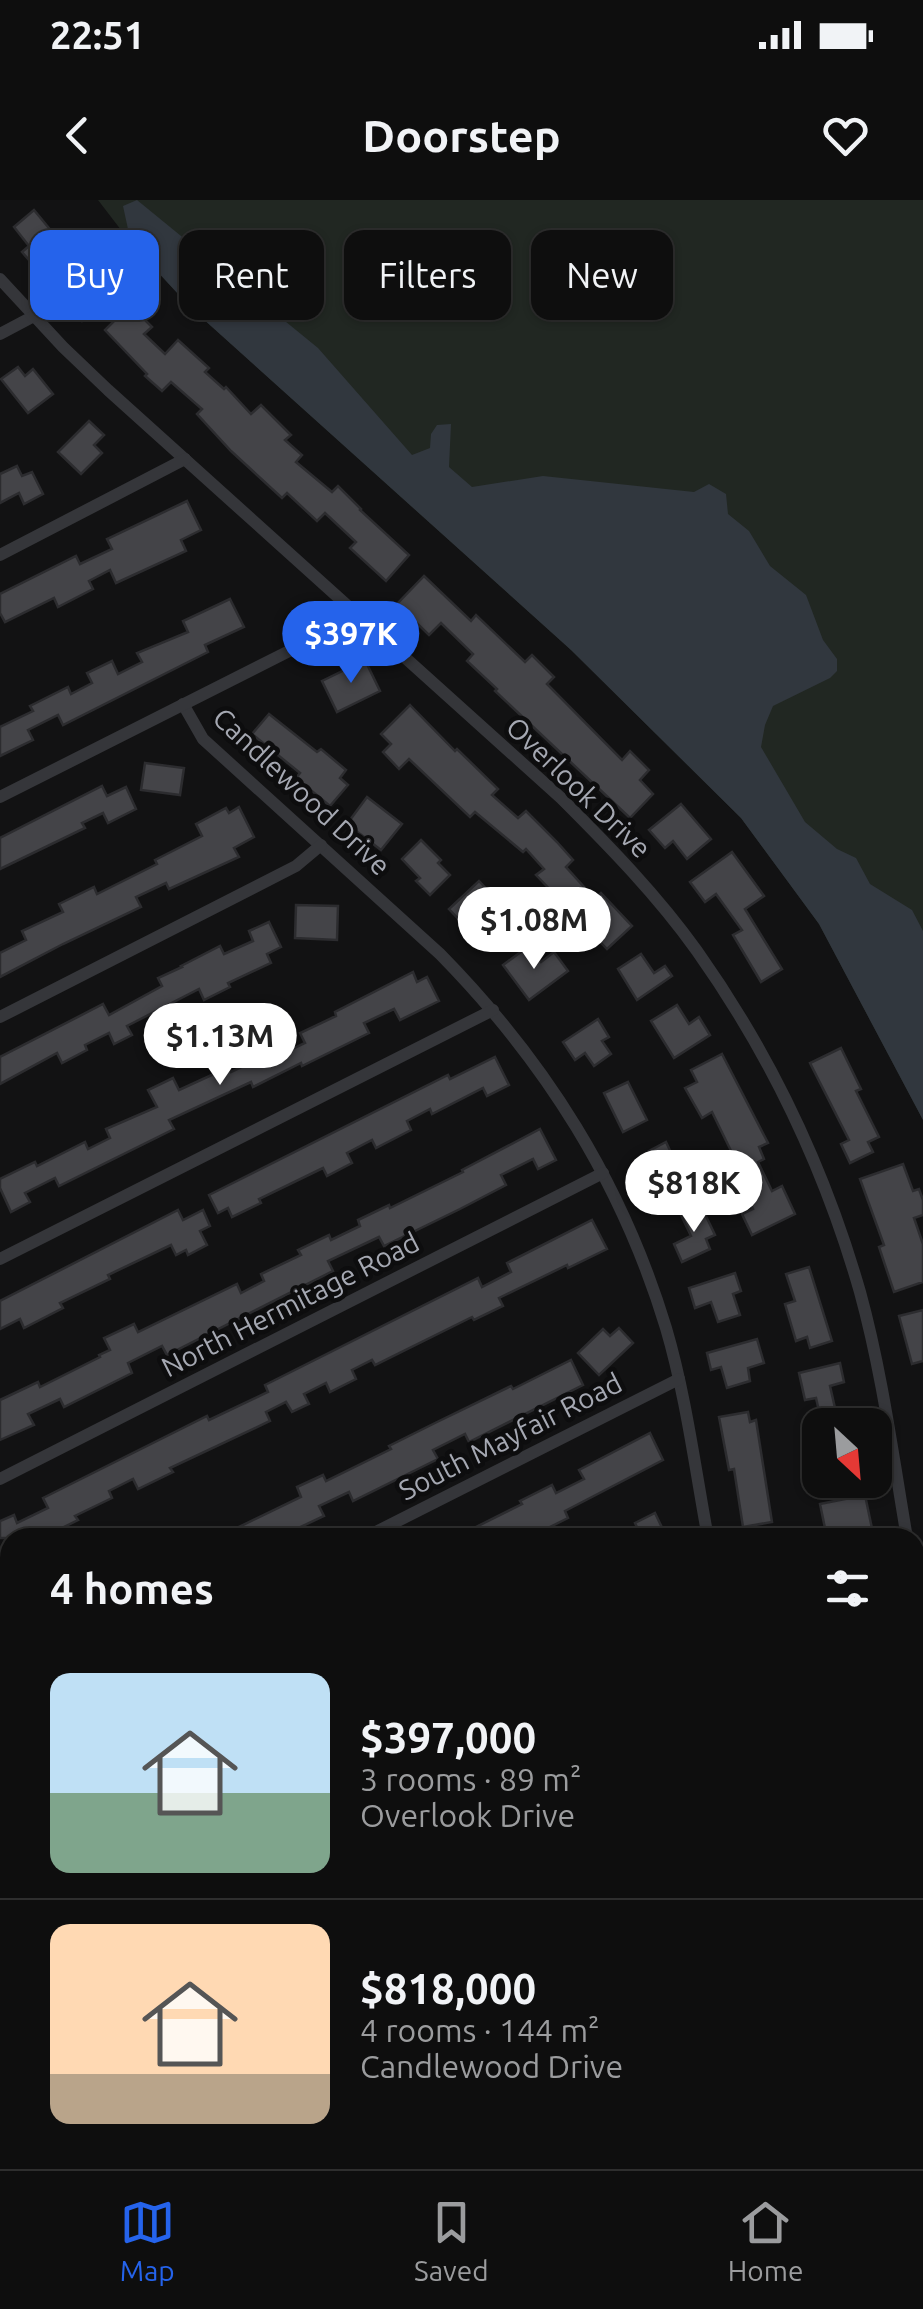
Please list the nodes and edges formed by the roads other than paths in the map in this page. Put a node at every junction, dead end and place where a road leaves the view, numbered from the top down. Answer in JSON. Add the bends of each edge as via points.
{"nodes":[{"id":1,"x":0,"y":279,"type":"edge"},
{"id":2,"x":30,"y":312,"type":"edge"},
{"id":3,"x":30,"y":318,"type":"edge"},
{"id":4,"x":38,"y":320,"type":"edge"},
{"id":5,"x":0,"y":334,"type":"edge"},
{"id":6,"x":185,"y":460,"type":"junction"},
{"id":7,"x":0,"y":555,"type":"edge"},
{"id":8,"x":350,"y":608,"type":"junction"},
{"id":9,"x":183,"y":704,"type":"junction"},
{"id":10,"x":0,"y":797,"type":"edge"},
{"id":11,"x":321,"y":846,"type":"junction"},
{"id":12,"x":493,"y":1010,"type":"junction"},
{"id":13,"x":0,"y":1017,"type":"edge"},
{"id":14,"x":603,"y":1174,"type":"junction"},
{"id":15,"x":0,"y":1259,"type":"edge"},
{"id":16,"x":679,"y":1379,"type":"junction"},
{"id":17,"x":0,"y":1479,"type":"edge"},
{"id":18,"x":384,"y":1528,"type":"edge"},
{"id":19,"x":706,"y":1528,"type":"edge"},
{"id":20,"x":905,"y":1528,"type":"edge"}],
"edges":[{"from":1,"to":2,"type":"street","name":"Overlook Drive"},
{"from":3,"to":5,"type":"street"},
{"from":4,"to":6,"type":"street","name":"Overlook Drive"},
{"from":6,"to":7,"type":"street"},
{"from":6,"to":8,"type":"street","name":"Overlook Drive"},
{"from":8,"to":9,"type":"street","via":[[311,640]]},
{"from":8,"to":20,"type":"street","name":"Overlook Drive","via":[[610,847],[696,949],[753,1038],[816,1166],[860,1293]]},
{"from":9,"to":10,"type":"street"},
{"from":9,"to":11,"type":"street","name":"Candlewood Drive","via":[[203,738]]},
{"from":11,"to":12,"type":"street","name":"Candlewood Drive"},
{"from":11,"to":13,"type":"street","via":[[296,866]]},
{"from":12,"to":14,"type":"street","name":"Candlewood Drive","via":[[560,1098]]},
{"from":12,"to":15,"type":"street"},
{"from":14,"to":16,"type":"street","name":"Candlewood Drive","via":[[650,1279]]},
{"from":14,"to":17,"type":"street","name":"North Hermitage Road"},
{"from":16,"to":18,"type":"street","name":"South Mayfair Road"},
{"from":16,"to":19,"type":"street","name":"Candlewood Drive"}]}
